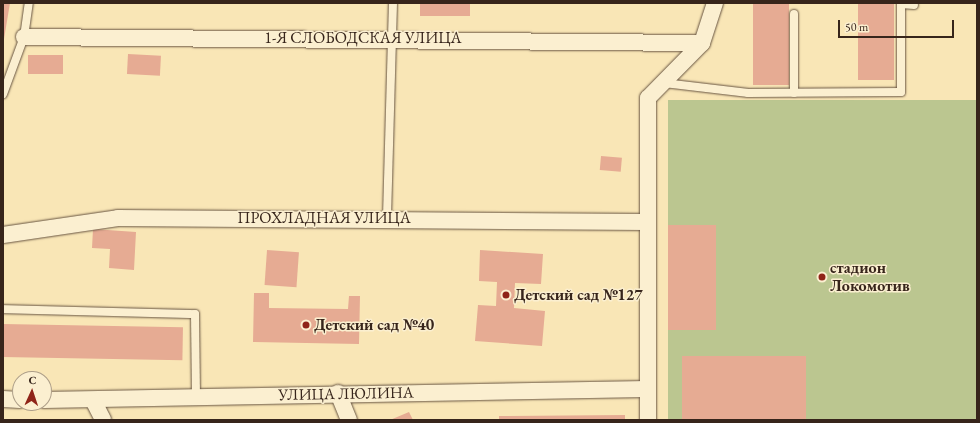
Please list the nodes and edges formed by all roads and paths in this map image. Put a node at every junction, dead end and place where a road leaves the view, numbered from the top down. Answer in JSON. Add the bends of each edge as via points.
{"nodes":[{"id":1,"x":28,"y":3,"type":"edge"},
{"id":2,"x":393,"y":3,"type":"edge"},
{"id":3,"x":715,"y":3,"type":"edge"},
{"id":4,"x":914,"y":5,"type":"dead end"},
{"id":5,"x":794,"y":14,"type":"dead end"},
{"id":6,"x":24,"y":37,"type":"junction"},
{"id":7,"x":390,"y":38,"type":"junction"},
{"id":8,"x":702,"y":43,"type":"junction"},
{"id":9,"x":663,"y":83,"type":"junction"},
{"id":10,"x":794,"y":93,"type":"junction"},
{"id":11,"x":3,"y":94,"type":"edge"},
{"id":12,"x":387,"y":217,"type":"junction"},
{"id":13,"x":646,"y":222,"type":"junction"},
{"id":14,"x":3,"y":235,"type":"edge"},
{"id":15,"x":3,"y":309,"type":"edge"},
{"id":16,"x":647,"y":389,"type":"junction"},
{"id":17,"x":338,"y":393,"type":"junction"},
{"id":18,"x":196,"y":399,"type":"junction"},
{"id":19,"x":52,"y":400,"type":"edge"},
{"id":20,"x":94,"y":402,"type":"junction"},
{"id":21,"x":102,"y":420,"type":"edge"},
{"id":22,"x":349,"y":420,"type":"edge"},
{"id":23,"x":648,"y":420,"type":"edge"}],
"edges":[{"from":1,"to":6,"type":"lane"},
{"from":2,"to":7,"type":"lane"},
{"from":3,"to":8,"type":"street"},
{"from":4,"to":10,"type":"lane","via":[[901,4],[901,92]]},
{"from":5,"to":10,"type":"lane"},
{"from":6,"to":7,"type":"street","name":"1-Я СЛОБОДСКАЯ УЛИЦА"},
{"from":6,"to":11,"type":"lane"},
{"from":7,"to":8,"type":"street","name":"1-Я СЛОБОДСКАЯ УЛИЦА"},
{"from":7,"to":12,"type":"lane"},
{"from":8,"to":9,"type":"street"},
{"from":9,"to":10,"type":"lane","via":[[748,93]]},
{"from":9,"to":13,"type":"street","via":[[648,98]]},
{"from":12,"to":13,"type":"street","name":"ПРОХЛАДНАЯ УЛИЦА"},
{"from":12,"to":14,"type":"street","name":"ПРОХЛАДНАЯ УЛИЦА","via":[[118,218]]},
{"from":13,"to":16,"type":"street"},
{"from":15,"to":18,"type":"lane","via":[[195,314]]},
{"from":16,"to":17,"type":"street","name":"УЛИЦА ЛЮЛИНА"},
{"from":16,"to":23,"type":"street"},
{"from":17,"to":18,"type":"street","name":"УЛИЦА ЛЮЛИНА"},
{"from":17,"to":22,"type":"street"},
{"from":18,"to":20,"type":"street","name":"УЛИЦА ЛЮЛИНА"},
{"from":19,"to":20,"type":"street","name":"УЛИЦА ЛЮЛИНА"},
{"from":20,"to":21,"type":"street"}]}
